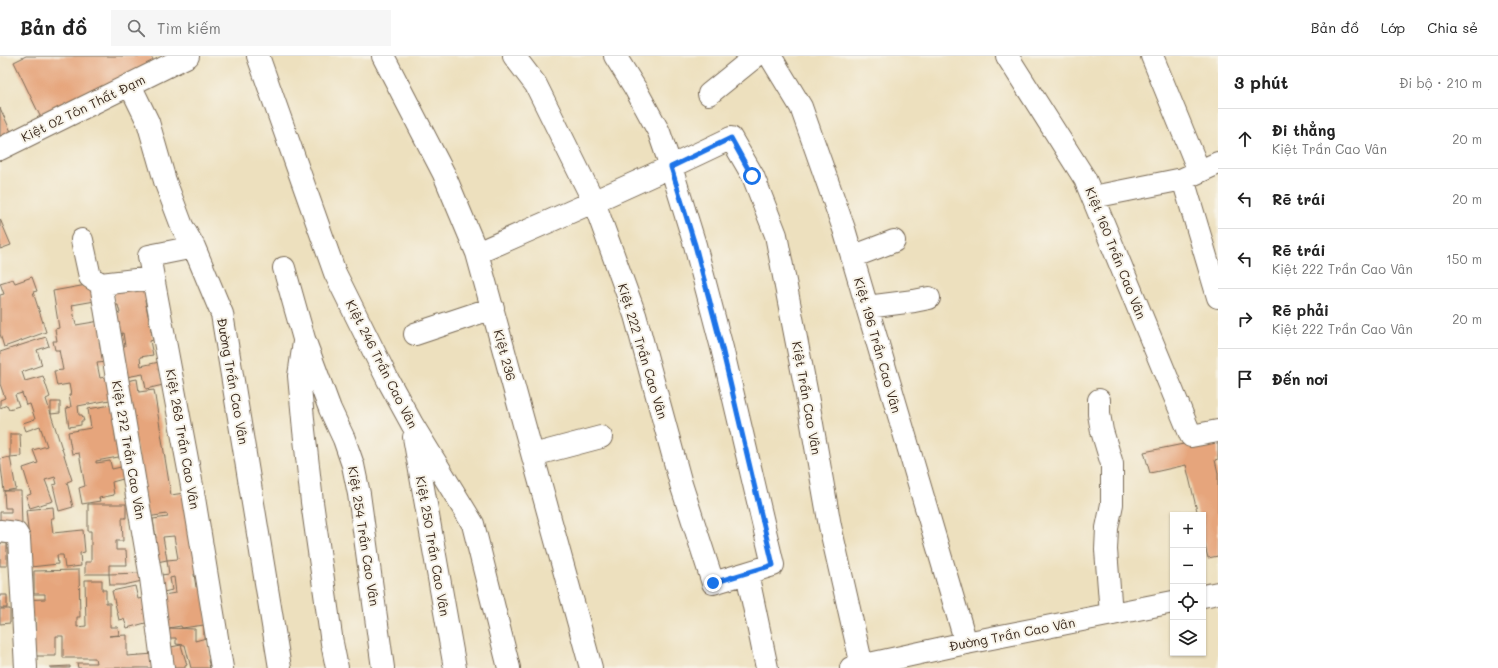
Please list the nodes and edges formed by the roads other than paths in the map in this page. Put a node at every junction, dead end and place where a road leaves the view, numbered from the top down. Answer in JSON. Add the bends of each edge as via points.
{"nodes":[{"id":1,"x":188,"y":56,"type":"edge"},
{"id":2,"x":258,"y":56,"type":"edge"},
{"id":3,"x":383,"y":56,"type":"edge"},
{"id":4,"x":514,"y":56,"type":"edge"},
{"id":5,"x":615,"y":56,"type":"edge"},
{"id":6,"x":756,"y":56,"type":"edge"},
{"id":7,"x":1007,"y":56,"type":"edge"},
{"id":8,"x":1152,"y":56,"type":"edge"},
{"id":9,"x":779,"y":60,"type":"edge"},
{"id":10,"x":130,"y":85,"type":"junction"},
{"id":11,"x":709,"y":94,"type":"dead end"},
{"id":12,"x":0,"y":149,"type":"edge"},
{"id":13,"x":671,"y":167,"type":"junction"},
{"id":14,"x":1200,"y":171,"type":"edge"},
{"id":15,"x":1093,"y":197,"type":"junction"},
{"id":16,"x":594,"y":202,"type":"junction"},
{"id":17,"x":82,"y":240,"type":"dead end"},
{"id":18,"x":894,"y":241,"type":"dead end"},
{"id":19,"x":194,"y":247,"type":"junction"},
{"id":20,"x":477,"y":253,"type":"junction"},
{"id":21,"x":852,"y":257,"type":"junction"},
{"id":22,"x":284,"y":268,"type":"dead end"},
{"id":23,"x":153,"y":278,"type":"junction"},
{"id":24,"x":101,"y":284,"type":"junction"},
{"id":25,"x":1218,"y":297,"type":"edge"},
{"id":26,"x":930,"y":298,"type":"dead end"},
{"id":27,"x":867,"y":307,"type":"junction"},
{"id":28,"x":492,"y":308,"type":"junction"},
{"id":29,"x":416,"y":334,"type":"dead end"},
{"id":30,"x":304,"y":339,"type":"junction"},
{"id":31,"x":1099,"y":400,"type":"dead end"},
{"id":32,"x":412,"y":424,"type":"junction"},
{"id":33,"x":1218,"y":431,"type":"edge"},
{"id":34,"x":602,"y":436,"type":"dead end"},
{"id":35,"x":533,"y":455,"type":"junction"},
{"id":36,"x":0,"y":531,"type":"edge"},
{"id":37,"x":746,"y":574,"type":"junction"},
{"id":38,"x":1218,"y":593,"type":"edge"},
{"id":39,"x":1206,"y":595,"type":"edge"},
{"id":40,"x":1170,"y":603,"type":"edge"},
{"id":41,"x":1111,"y":614,"type":"junction"},
{"id":42,"x":966,"y":643,"type":"junction"},
{"id":43,"x":857,"y":667,"type":"edge"},
{"id":44,"x":26,"y":668,"type":"edge"},
{"id":45,"x":163,"y":668,"type":"edge"},
{"id":46,"x":222,"y":668,"type":"edge"},
{"id":47,"x":280,"y":668,"type":"edge"},
{"id":48,"x":337,"y":668,"type":"edge"},
{"id":49,"x":384,"y":668,"type":"edge"},
{"id":50,"x":454,"y":668,"type":"edge"},
{"id":51,"x":509,"y":668,"type":"edge"},
{"id":52,"x":591,"y":668,"type":"edge"},
{"id":53,"x":767,"y":668,"type":"edge"}],
"edges":[{"from":1,"to":10,"type":"street","name":"Kiệt 02 Tôn Thất Đạm"},
{"from":2,"to":32,"type":"street","name":"Kiệt 246 Trần Cao Vân","via":[[335,272]]},
{"from":3,"to":20,"type":"street","name":"Kiệt 236","via":[[444,174]]},
{"from":4,"to":16,"type":"street","name":"Kiệt 222 Trần Cao Vân","via":[[536,86]]},
{"from":5,"to":13,"type":"street","name":"Kiệt 222 Trần Cao Vân","via":[[659,132]]},
{"from":6,"to":11,"type":"street"},
{"from":7,"to":15,"type":"street","name":"Kiệt 160 Trần Cao Vân","via":[[1085,179]]},
{"from":8,"to":14,"type":"street"},
{"from":9,"to":21,"type":"street","name":"Kiệt 196 Trần Cao Vân","via":[[801,107]]},
{"from":10,"to":12,"type":"street","name":"Kiệt 02 Tôn Thất Đạm"},
{"from":10,"to":19,"type":"street","name":"Đường Trần Cao Vân","via":[[148,122],[165,181],[182,226]]},
{"from":13,"to":16,"type":"street"},
{"from":13,"to":37,"type":"street","name":"Kiệt 222 Trần Cao Vân","via":[[722,348],[773,565]]},
{"from":13,"to":43,"type":"street","name":"Kiệt Trần Cao Vân","via":[[731,138],[752,176],[776,236]]},
{"from":14,"to":15,"type":"street"},
{"from":14,"to":25,"type":"street"},
{"from":15,"to":33,"type":"street","name":"Kiệt 160 Trần Cao Vân","via":[[1191,436]]},
{"from":16,"to":20,"type":"street"},
{"from":16,"to":37,"type":"street","name":"Kiệt 222 Trần Cao Vân","via":[[635,315],[681,484],[713,583]]},
{"from":17,"to":24,"type":"street","via":[[90,278]]},
{"from":18,"to":21,"type":"street"},
{"from":19,"to":23,"type":"street","name":"Kiệt 268 Trần Cao Vân","via":[[149,256]]},
{"from":19,"to":47,"type":"street","name":"Đường Trần Cao Vân","via":[[222,314]]},
{"from":20,"to":28,"type":"street","name":"Kiệt 236"},
{"from":21,"to":27,"type":"street","name":"Kiệt 196 Trần Cao Vân"},
{"from":22,"to":30,"type":"street","name":"Kiệt 254 Trần Cao Vân"},
{"from":23,"to":24,"type":"street"},
{"from":23,"to":46,"type":"street","name":"Kiệt 268 Trần Cao Vân","via":[[192,486]]},
{"from":24,"to":45,"type":"street","name":"Kiệt 272 Trần Cao Vân","via":[[151,578]]},
{"from":26,"to":27,"type":"street"},
{"from":27,"to":42,"type":"street","name":"Kiệt 196 Trần Cao Vân"},
{"from":28,"to":29,"type":"street"},
{"from":28,"to":35,"type":"street","name":"Kiệt 236"},
{"from":30,"to":48,"type":"street","via":[[299,376],[304,430],[314,517]]},
{"from":30,"to":49,"type":"street","name":"Kiệt 254 Trần Cao Vân","via":[[354,465]]},
{"from":31,"to":41,"type":"street","via":[[1102,431],[1112,464],[1112,504],[1106,550]]},
{"from":32,"to":50,"type":"street","name":"Kiệt 250 Trần Cao Vân"},
{"from":32,"to":51,"type":"street","name":"Kiệt 246 Trần Cao Vân","via":[[473,524]]},
{"from":34,"to":35,"type":"street"},
{"from":35,"to":52,"type":"street","name":"Kiệt 236"},
{"from":36,"to":44,"type":"street","via":[[16,533],[19,538]]},
{"from":37,"to":53,"type":"street"},
{"from":38,"to":39,"type":"street"},
{"from":40,"to":41,"type":"street","name":"Đường Trần Cao Vân"},
{"from":41,"to":42,"type":"street","name":"Đường Trần Cao Vân"},
{"from":42,"to":43,"type":"street","name":"Đường Trần Cao Vân"}]}
